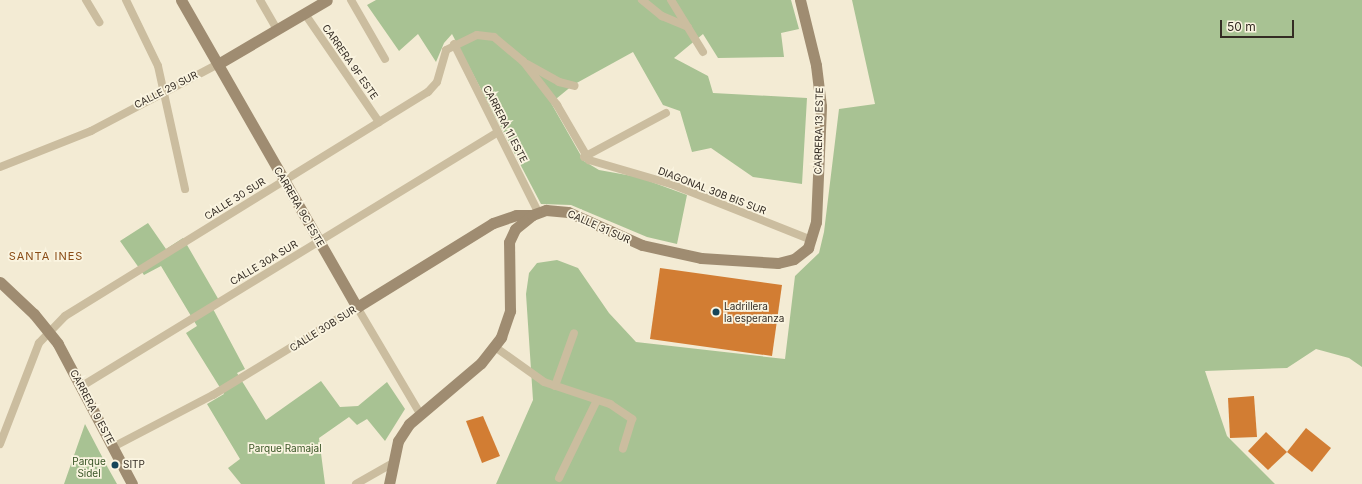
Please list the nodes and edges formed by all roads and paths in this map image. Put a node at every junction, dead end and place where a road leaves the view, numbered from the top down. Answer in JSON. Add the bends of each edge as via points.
{"nodes":[{"id":1,"x":86,"y":0,"type":"edge"},
{"id":2,"x":126,"y":0,"type":"edge"},
{"id":3,"x":181,"y":0,"type":"edge"},
{"id":4,"x":260,"y":0,"type":"edge"},
{"id":5,"x":327,"y":0,"type":"edge"},
{"id":6,"x":351,"y":0,"type":"edge"},
{"id":7,"x":642,"y":0,"type":"edge"},
{"id":8,"x":671,"y":0,"type":"edge"},
{"id":9,"x":800,"y":0,"type":"edge"},
{"id":10,"x":305,"y":14,"type":"junction"},
{"id":11,"x":100,"y":22,"type":"dead end"},
{"id":12,"x":688,"y":27,"type":"junction"},
{"id":13,"x":277,"y":29,"type":"junction"},
{"id":14,"x":454,"y":44,"type":"junction"},
{"id":15,"x":703,"y":52,"type":"dead end"},
{"id":16,"x":385,"y":59,"type":"dead end"},
{"id":17,"x":523,"y":61,"type":"junction"},
{"id":18,"x":218,"y":64,"type":"junction"},
{"id":19,"x":575,"y":86,"type":"dead end"},
{"id":20,"x":162,"y":91,"type":"junction"},
{"id":21,"x":666,"y":113,"type":"dead end"},
{"id":22,"x":379,"y":122,"type":"junction"},
{"id":23,"x":498,"y":132,"type":"junction"},
{"id":24,"x":584,"y":157,"type":"junction"},
{"id":25,"x":0,"y":167,"type":"edge"},
{"id":26,"x":284,"y":180,"type":"junction"},
{"id":27,"x":185,"y":189,"type":"dead end"},
{"id":28,"x":535,"y":214,"type":"junction"},
{"id":29,"x":812,"y":240,"type":"junction"},
{"id":30,"x":319,"y":241,"type":"junction"},
{"id":31,"x":0,"y":282,"type":"edge"},
{"id":32,"x":358,"y":308,"type":"junction"},
{"id":33,"x":49,"y":331,"type":"junction"},
{"id":34,"x":574,"y":332,"type":"dead end"},
{"id":35,"x":495,"y":347,"type":"junction"},
{"id":36,"x":82,"y":386,"type":"junction"},
{"id":37,"x":555,"y":386,"type":"junction"},
{"id":38,"x":597,"y":400,"type":"junction"},
{"id":39,"x":419,"y":412,"type":"junction"},
{"id":40,"x":0,"y":444,"type":"edge"},
{"id":41,"x":113,"y":447,"type":"junction"},
{"id":42,"x":623,"y":449,"type":"dead end"},
{"id":43,"x":391,"y":464,"type":"junction"},
{"id":44,"x":559,"y":478,"type":"dead end"},
{"id":45,"x":132,"y":484,"type":"edge"},
{"id":46,"x":356,"y":484,"type":"edge"},
{"id":47,"x":390,"y":484,"type":"edge"}],
"edges":[{"from":1,"to":11,"type":"street"},
{"from":2,"to":20,"type":"street","via":[[154,54]]},
{"from":3,"to":18,"type":"street","name":"CARRERA 9C ESTE"},
{"from":4,"to":13,"type":"street"},
{"from":5,"to":10,"type":"street","name":"CALLE 29 SUR"},
{"from":6,"to":16,"type":"street"},
{"from":7,"to":12,"type":"street","via":[[662,16]]},
{"from":8,"to":12,"type":"street"},
{"from":9,"to":29,"type":"street","name":"CARRERA 13 ESTE","via":[[816,65],[821,100],[816,222]]},
{"from":10,"to":13,"type":"street","name":"CALLE 29 SUR"},
{"from":10,"to":22,"type":"street","name":"CARRERA 9F ESTE"},
{"from":12,"to":15,"type":"street"},
{"from":13,"to":18,"type":"street","name":"CALLE 29 SUR"},
{"from":14,"to":17,"type":"street","via":[[477,35],[494,36]]},
{"from":14,"to":22,"type":"street","name":"CALLE 30 SUR","via":[[443,54],[433,88]]},
{"from":14,"to":23,"type":"street","name":"CARRERA 11 ESTE"},
{"from":17,"to":19,"type":"street","via":[[559,82]]},
{"from":17,"to":24,"type":"street","via":[[557,105]]},
{"from":18,"to":20,"type":"street","name":"CALLE 29 SUR"},
{"from":18,"to":26,"type":"street","name":"CARRERA 9C ESTE"},
{"from":20,"to":25,"type":"street","name":"CALLE 29 SUR","via":[[91,131]]},
{"from":20,"to":27,"type":"street"},
{"from":21,"to":24,"type":"street"},
{"from":22,"to":26,"type":"street","name":"CALLE 30 SUR"},
{"from":23,"to":28,"type":"street","name":"CARRERA 11 ESTE"},
{"from":23,"to":30,"type":"street","name":"CALLE 30A SUR"},
{"from":24,"to":29,"type":"street","name":"DIAGONAL 30B BIS SUR","via":[[596,164],[671,184]]},
{"from":26,"to":30,"type":"street","name":"CARRERA 9C ESTE"},
{"from":26,"to":33,"type":"street","name":"CALLE 30 SUR","via":[[65,316]]},
{"from":28,"to":29,"type":"street","name":"CALLE 31 SUR","via":[[568,212],[660,250],[751,263],[794,259]]},
{"from":28,"to":32,"type":"street","name":"CALLE 30B SUR","via":[[516,216],[494,223]]},
{"from":28,"to":35,"type":"street","via":[[515,229],[509,242],[509,320]]},
{"from":30,"to":32,"type":"street","name":"CARRERA 9C ESTE"},
{"from":30,"to":36,"type":"street","name":"CALLE 30A SUR"},
{"from":31,"to":33,"type":"street","name":"CARRERA 9 ESTE"},
{"from":32,"to":39,"type":"street","name":"CARRERA 9C ESTE"},
{"from":32,"to":41,"type":"street","name":"CALLE 30B SUR","via":[[213,395]]},
{"from":33,"to":36,"type":"street","name":"CARRERA 9 ESTE"},
{"from":33,"to":40,"type":"street","via":[[39,343]]},
{"from":34,"to":37,"type":"street"},
{"from":35,"to":37,"type":"street","via":[[544,382]]},
{"from":35,"to":39,"type":"street"},
{"from":36,"to":41,"type":"street","name":"CARRERA 9 ESTE"},
{"from":37,"to":38,"type":"street"},
{"from":38,"to":42,"type":"street","via":[[632,419]]},
{"from":38,"to":44,"type":"street"},
{"from":39,"to":43,"type":"street","via":[[398,441]]},
{"from":41,"to":45,"type":"street","name":"CARRERA 9 ESTE"},
{"from":43,"to":46,"type":"street"},
{"from":43,"to":47,"type":"street"}]}
